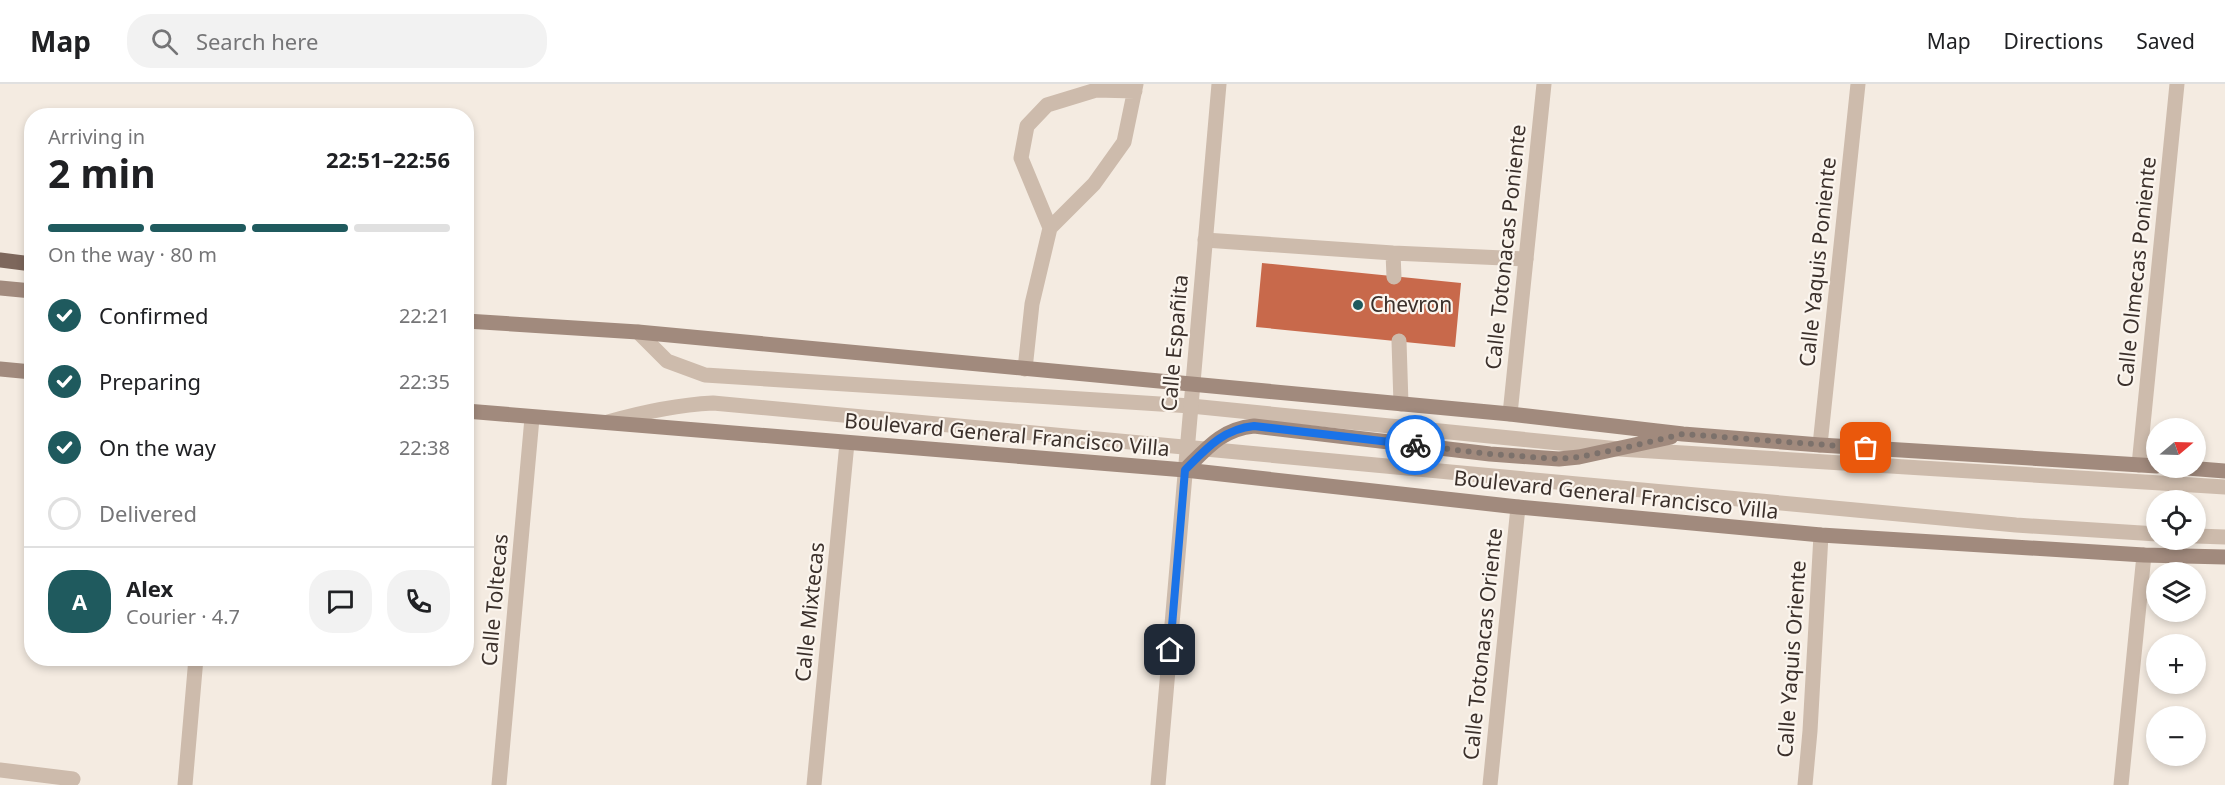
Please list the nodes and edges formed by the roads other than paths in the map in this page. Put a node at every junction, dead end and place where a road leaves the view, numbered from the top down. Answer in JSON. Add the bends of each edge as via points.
{"nodes":[{"id":1,"x":1219,"y":84,"type":"edge"},
{"id":2,"x":1545,"y":84,"type":"edge"},
{"id":3,"x":1858,"y":84,"type":"edge"},
{"id":4,"x":2176,"y":84,"type":"edge"},
{"id":5,"x":1136,"y":88,"type":"edge"},
{"id":6,"x":1050,"y":228,"type":"junction"},
{"id":7,"x":1205,"y":240,"type":"junction"},
{"id":8,"x":1393,"y":253,"type":"junction"},
{"id":9,"x":1526,"y":259,"type":"junction"},
{"id":10,"x":0,"y":260,"type":"edge"},
{"id":11,"x":24,"y":263,"type":"edge"},
{"id":12,"x":1394,"y":277,"type":"dead end"},
{"id":13,"x":0,"y":288,"type":"edge"},
{"id":14,"x":24,"y":290,"type":"edge"},
{"id":15,"x":474,"y":322,"type":"edge"},
{"id":16,"x":638,"y":332,"type":"junction"},
{"id":17,"x":1399,"y":341,"type":"dead end"},
{"id":18,"x":0,"y":369,"type":"edge"},
{"id":19,"x":1024,"y":369,"type":"junction"},
{"id":20,"x":24,"y":371,"type":"edge"},
{"id":21,"x":1192,"y":384,"type":"junction"},
{"id":22,"x":1401,"y":404,"type":"junction"},
{"id":23,"x":1191,"y":406,"type":"junction"},
{"id":24,"x":474,"y":412,"type":"edge"},
{"id":25,"x":1510,"y":414,"type":"junction"},
{"id":26,"x":532,"y":418,"type":"junction"},
{"id":27,"x":605,"y":423,"type":"junction"},
{"id":28,"x":1683,"y":434,"type":"junction"},
{"id":29,"x":847,"y":443,"type":"junction"},
{"id":30,"x":1821,"y":445,"type":"junction"},
{"id":31,"x":1187,"y":447,"type":"junction"},
{"id":32,"x":1205,"y":449,"type":"junction"},
{"id":33,"x":1619,"y":449,"type":"junction"},
{"id":34,"x":2139,"y":465,"type":"junction"},
{"id":35,"x":2146,"y":465,"type":"edge"},
{"id":36,"x":1185,"y":470,"type":"junction"},
{"id":37,"x":2206,"y":470,"type":"edge"},
{"id":38,"x":2225,"y":471,"type":"edge"},
{"id":39,"x":2225,"y":487,"type":"edge"},
{"id":40,"x":1518,"y":507,"type":"junction"},
{"id":41,"x":2146,"y":533,"type":"edge"},
{"id":42,"x":1821,"y":535,"type":"junction"},
{"id":43,"x":2206,"y":536,"type":"edge"},
{"id":44,"x":2225,"y":537,"type":"edge"},
{"id":45,"x":2144,"y":555,"type":"junction"},
{"id":46,"x":2225,"y":557,"type":"edge"},
{"id":47,"x":195,"y":666,"type":"edge"},
{"id":48,"x":0,"y":770,"type":"edge"},
{"id":49,"x":73,"y":779,"type":"dead end"},
{"id":50,"x":185,"y":785,"type":"edge"},
{"id":51,"x":499,"y":785,"type":"edge"},
{"id":52,"x":814,"y":785,"type":"edge"},
{"id":53,"x":1158,"y":785,"type":"edge"},
{"id":54,"x":1490,"y":785,"type":"edge"},
{"id":55,"x":1805,"y":785,"type":"edge"},
{"id":56,"x":2121,"y":785,"type":"edge"}],
"edges":[{"from":1,"to":7,"type":"street","name":"Calle Españita"},
{"from":2,"to":9,"type":"street","name":"Calle Totonacas Poniente"},
{"from":3,"to":30,"type":"street","name":"Calle Yaquis Poniente"},
{"from":4,"to":34,"type":"street","name":"Calle Olmecas Poniente"},
{"from":5,"to":6,"type":"street","via":[[1124,142],[1094,184]]},
{"from":5,"to":6,"type":"street","via":[[1096,90],[1047,105],[1027,126],[1021,158]]},
{"from":6,"to":19,"type":"street","via":[[1032,304]]},
{"from":7,"to":8,"type":"street"},
{"from":7,"to":21,"type":"street","name":"Calle Españita"},
{"from":8,"to":9,"type":"street"},
{"from":8,"to":12,"type":"street"},
{"from":9,"to":25,"type":"street","name":"Calle Totonacas Poniente"},
{"from":10,"to":11,"type":"main road"},
{"from":13,"to":14,"type":"main road"},
{"from":15,"to":16,"type":"main road"},
{"from":16,"to":19,"type":"main road"},
{"from":16,"to":23,"type":"street","via":[[667,361],[705,375]]},
{"from":17,"to":22,"type":"street"},
{"from":18,"to":20,"type":"main road"},
{"from":19,"to":21,"type":"main road"},
{"from":21,"to":22,"type":"main road"},
{"from":21,"to":23,"type":"street","name":"Calle Españita"},
{"from":22,"to":25,"type":"main road"},
{"from":23,"to":31,"type":"street","name":"Calle Españita"},
{"from":23,"to":33,"type":"street"},
{"from":24,"to":26,"type":"main road","name":"Boulevard General Francisco Villa"},
{"from":25,"to":28,"type":"main road"},
{"from":26,"to":27,"type":"main road","name":"Boulevard General Francisco Villa"},
{"from":26,"to":51,"type":"street","name":"Calle Toltecas"},
{"from":27,"to":29,"type":"main road","name":"Boulevard General Francisco Villa"},
{"from":27,"to":31,"type":"street","via":[[652,410],[713,403]]},
{"from":28,"to":30,"type":"main road"},
{"from":28,"to":33,"type":"main road"},
{"from":29,"to":36,"type":"main road","name":"Boulevard General Francisco Villa"},
{"from":29,"to":52,"type":"street","name":"Calle Mixtecas"},
{"from":30,"to":34,"type":"main road"},
{"from":31,"to":32,"type":"street"},
{"from":31,"to":36,"type":"street","name":"Calle Españita"},
{"from":32,"to":33,"type":"main road","via":[[1221,435],[1254,426],[1559,459]]},
{"from":32,"to":36,"type":"main road"},
{"from":32,"to":41,"type":"street","via":[[2016,525]]},
{"from":33,"to":39,"type":"street"},
{"from":34,"to":35,"type":"main road"},
{"from":36,"to":40,"type":"main road","name":"Boulevard General Francisco Villa"},
{"from":36,"to":53,"type":"street","name":"Calle Españita"},
{"from":37,"to":38,"type":"main road"},
{"from":40,"to":42,"type":"main road","name":"Boulevard General Francisco Villa"},
{"from":40,"to":54,"type":"street","name":"Calle Totonacas Oriente"},
{"from":42,"to":45,"type":"main road","name":"Boulevard General Francisco Villa"},
{"from":42,"to":55,"type":"street","name":"Calle Yaquis Oriente"},
{"from":43,"to":44,"type":"street"},
{"from":45,"to":46,"type":"main road","name":"Boulevard General Francisco Villa"},
{"from":45,"to":56,"type":"street"},
{"from":47,"to":50,"type":"street"},
{"from":48,"to":49,"type":"street"}]}
